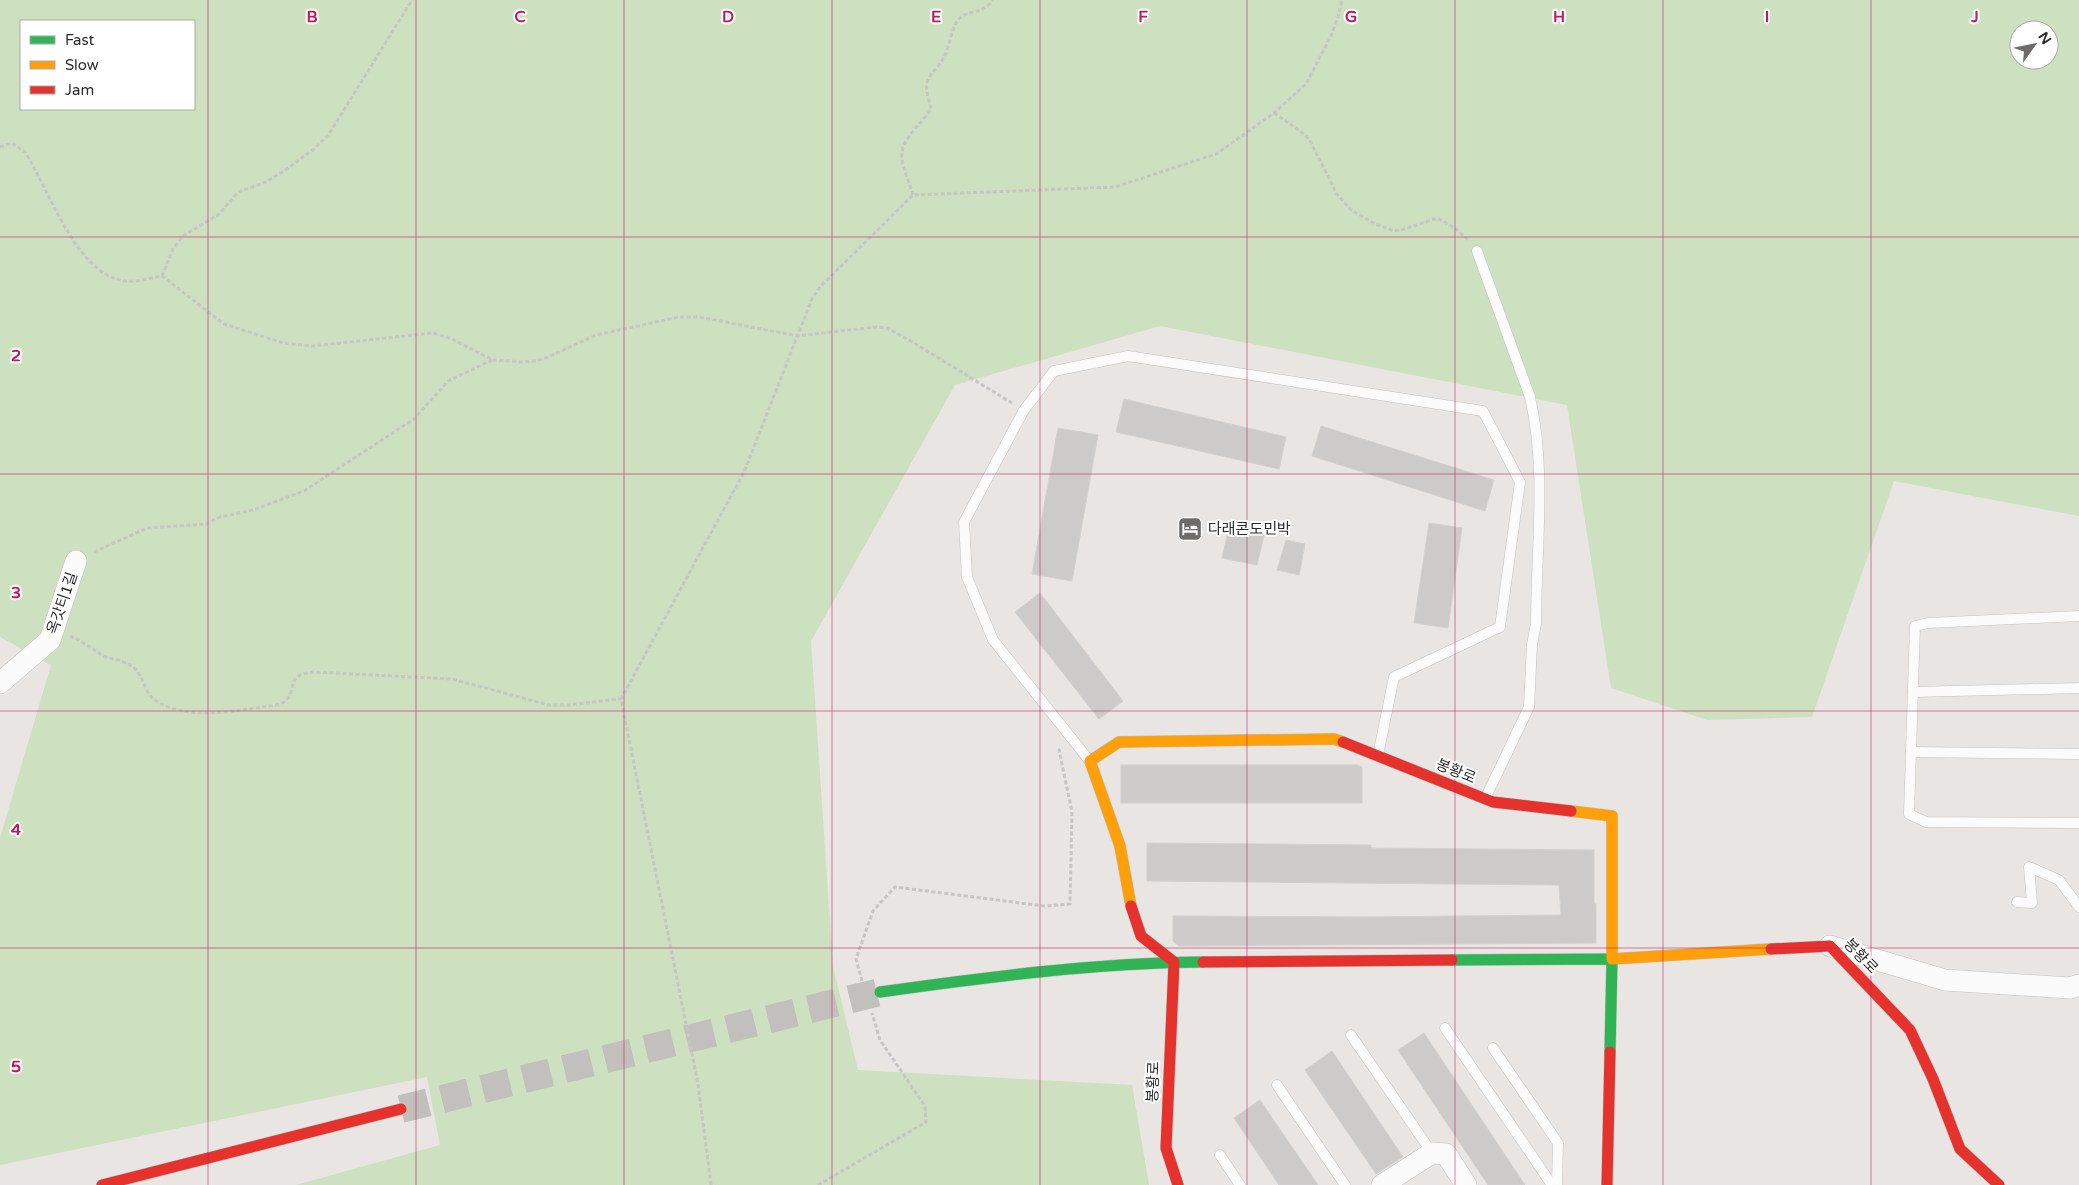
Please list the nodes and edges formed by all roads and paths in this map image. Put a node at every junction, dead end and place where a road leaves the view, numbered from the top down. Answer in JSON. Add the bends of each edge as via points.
{"nodes":[{"id":1,"x":412,"y":0,"type":"edge"},
{"id":2,"x":993,"y":0,"type":"edge"},
{"id":3,"x":1342,"y":0,"type":"edge"},
{"id":4,"x":1274,"y":113,"type":"junction"},
{"id":5,"x":0,"y":147,"type":"edge"},
{"id":6,"x":914,"y":195,"type":"junction"},
{"id":7,"x":1477,"y":251,"type":"joint"},
{"id":8,"x":162,"y":276,"type":"junction"},
{"id":9,"x":798,"y":336,"type":"junction"},
{"id":10,"x":493,"y":360,"type":"junction"},
{"id":11,"x":1024,"y":410,"type":"junction"},
{"id":12,"x":76,"y":561,"type":"joint"},
{"id":13,"x":2079,"y":616,"type":"edge"},
{"id":14,"x":53,"y":631,"type":"junction"},
{"id":15,"x":0,"y":683,"type":"edge"},
{"id":16,"x":2079,"y":688,"type":"edge"},
{"id":17,"x":1913,"y":692,"type":"junction"},
{"id":18,"x":621,"y":699,"type":"junction"},
{"id":19,"x":1911,"y":752,"type":"junction"},
{"id":20,"x":2079,"y":754,"type":"edge"},
{"id":21,"x":1378,"y":756,"type":"junction"},
{"id":22,"x":1090,"y":761,"type":"junction"},
{"id":23,"x":1485,"y":799,"type":"junction"},
{"id":24,"x":2079,"y":823,"type":"edge"},
{"id":25,"x":2017,"y":902,"type":"dead end"},
{"id":26,"x":2079,"y":907,"type":"edge"},
{"id":27,"x":1830,"y":946,"type":"junction"},
{"id":28,"x":1612,"y":959,"type":"junction"},
{"id":29,"x":1174,"y":962,"type":"junction"},
{"id":30,"x":2076,"y":982,"type":"edge"},
{"id":31,"x":880,"y":992,"type":"tunnel mouth"},
{"id":32,"x":1445,"y":1028,"type":"dead end"},
{"id":33,"x":1352,"y":1035,"type":"dead end"},
{"id":34,"x":1493,"y":1048,"type":"dead end"},
{"id":35,"x":1277,"y":1084,"type":"dead end"},
{"id":36,"x":401,"y":1109,"type":"tunnel mouth"},
{"id":37,"x":1432,"y":1153,"type":"junction"},
{"id":38,"x":1220,"y":1155,"type":"dead end"},
{"id":39,"x":102,"y":1185,"type":"edge"},
{"id":40,"x":711,"y":1185,"type":"edge"},
{"id":41,"x":1178,"y":1185,"type":"edge"},
{"id":42,"x":1240,"y":1185,"type":"edge"},
{"id":43,"x":1345,"y":1185,"type":"edge"},
{"id":44,"x":1383,"y":1185,"type":"edge"},
{"id":45,"x":1466,"y":1185,"type":"edge"},
{"id":46,"x":1552,"y":1185,"type":"edge"},
{"id":47,"x":1557,"y":1185,"type":"edge"},
{"id":48,"x":1607,"y":1185,"type":"edge"},
{"id":49,"x":1998,"y":1185,"type":"edge"}],
"edges":[{"from":1,"to":8,"type":"path","via":[[329,134],[284,171],[266,182],[238,192],[219,214],[183,236]]},
{"from":2,"to":6,"type":"path","via":[[985,9],[957,22],[944,59],[928,82],[927,96],[931,109],[902,150]]},
{"from":3,"to":4,"type":"path","via":[[1336,23],[1306,84]]},
{"from":4,"to":6,"type":"path","via":[[1216,154],[1115,187]]},
{"from":4,"to":7,"type":"path","via":[[1309,139],[1337,194],[1350,209],[1375,224],[1394,230],[1430,219],[1443,220],[1456,228]]},
{"from":5,"to":8,"type":"path","via":[[12,143],[25,152],[74,242],[93,264],[120,280]]},
{"from":6,"to":9,"type":"path","via":[[820,287]]},
{"from":7,"to":23,"type":"lane","via":[[1530,398],[1539,460],[1536,624],[1529,707]]},
{"from":8,"to":10,"type":"path","via":[[224,324],[283,343],[312,346],[433,333]]},
{"from":9,"to":10,"type":"path","via":[[699,317],[678,317],[596,335],[536,361]]},
{"from":9,"to":11,"type":"path","via":[[864,327],[887,328]]},
{"from":9,"to":18,"type":"path","via":[[744,472]]},
{"from":10,"to":12,"type":"path","via":[[448,381],[414,419],[304,491],[206,524],[147,528]]},
{"from":11,"to":21,"type":"lane","via":[[1054,371],[1128,356],[1483,411],[1520,482],[1500,627],[1394,676]]},
{"from":11,"to":22,"type":"lane","via":[[964,522],[967,577],[992,640]]},
{"from":12,"to":14,"type":"street","name":"옥갓티1길"},
{"from":13,"to":17,"type":"lane","via":[[1915,626]]},
{"from":14,"to":15,"type":"street","name":"옥갓티1길","via":[[50,640]]},
{"from":14,"to":18,"type":"path","via":[[131,665],[152,698],[168,708],[187,713],[277,705],[288,697],[297,677],[313,672],[452,679],[549,705]]},
{"from":16,"to":17,"type":"lane"},
{"from":17,"to":19,"type":"lane"},
{"from":18,"to":40,"type":"path","via":[[698,1084]]},
{"from":19,"to":20,"type":"lane"},
{"from":19,"to":24,"type":"lane","via":[[1909,814],[1926,822]]},
{"from":21,"to":22,"type":"street","name":"봉황로","via":[[1334,739],[1119,742]]},
{"from":21,"to":23,"type":"street","name":"봉황로"},
{"from":22,"to":29,"type":"street","via":[[1120,846],[1131,906],[1141,936]]},
{"from":23,"to":28,"type":"street","name":"봉황로","via":[[1612,816]]},
{"from":25,"to":26,"type":"lane","via":[[2032,903],[2029,867],[2059,880]]},
{"from":27,"to":28,"type":"street","name":"봉황로"},
{"from":27,"to":30,"type":"street","via":[[1946,980]]},
{"from":27,"to":49,"type":"street","name":"봉황로","via":[[1910,1030],[1960,1148]]},
{"from":28,"to":29,"type":"street"},
{"from":28,"to":48,"type":"street"},
{"from":29,"to":31,"type":"street","via":[[1018,973]]},
{"from":29,"to":41,"type":"street","name":"봉황로","via":[[1166,1148]]},
{"from":32,"to":46,"type":"lane"},
{"from":33,"to":37,"type":"lane"},
{"from":34,"to":47,"type":"lane","via":[[1558,1143]]},
{"from":35,"to":43,"type":"lane"},
{"from":36,"to":39,"type":"street"},
{"from":37,"to":44,"type":"street"},
{"from":37,"to":45,"type":"street","via":[[1446,1154]]},
{"from":38,"to":42,"type":"lane"}]}
